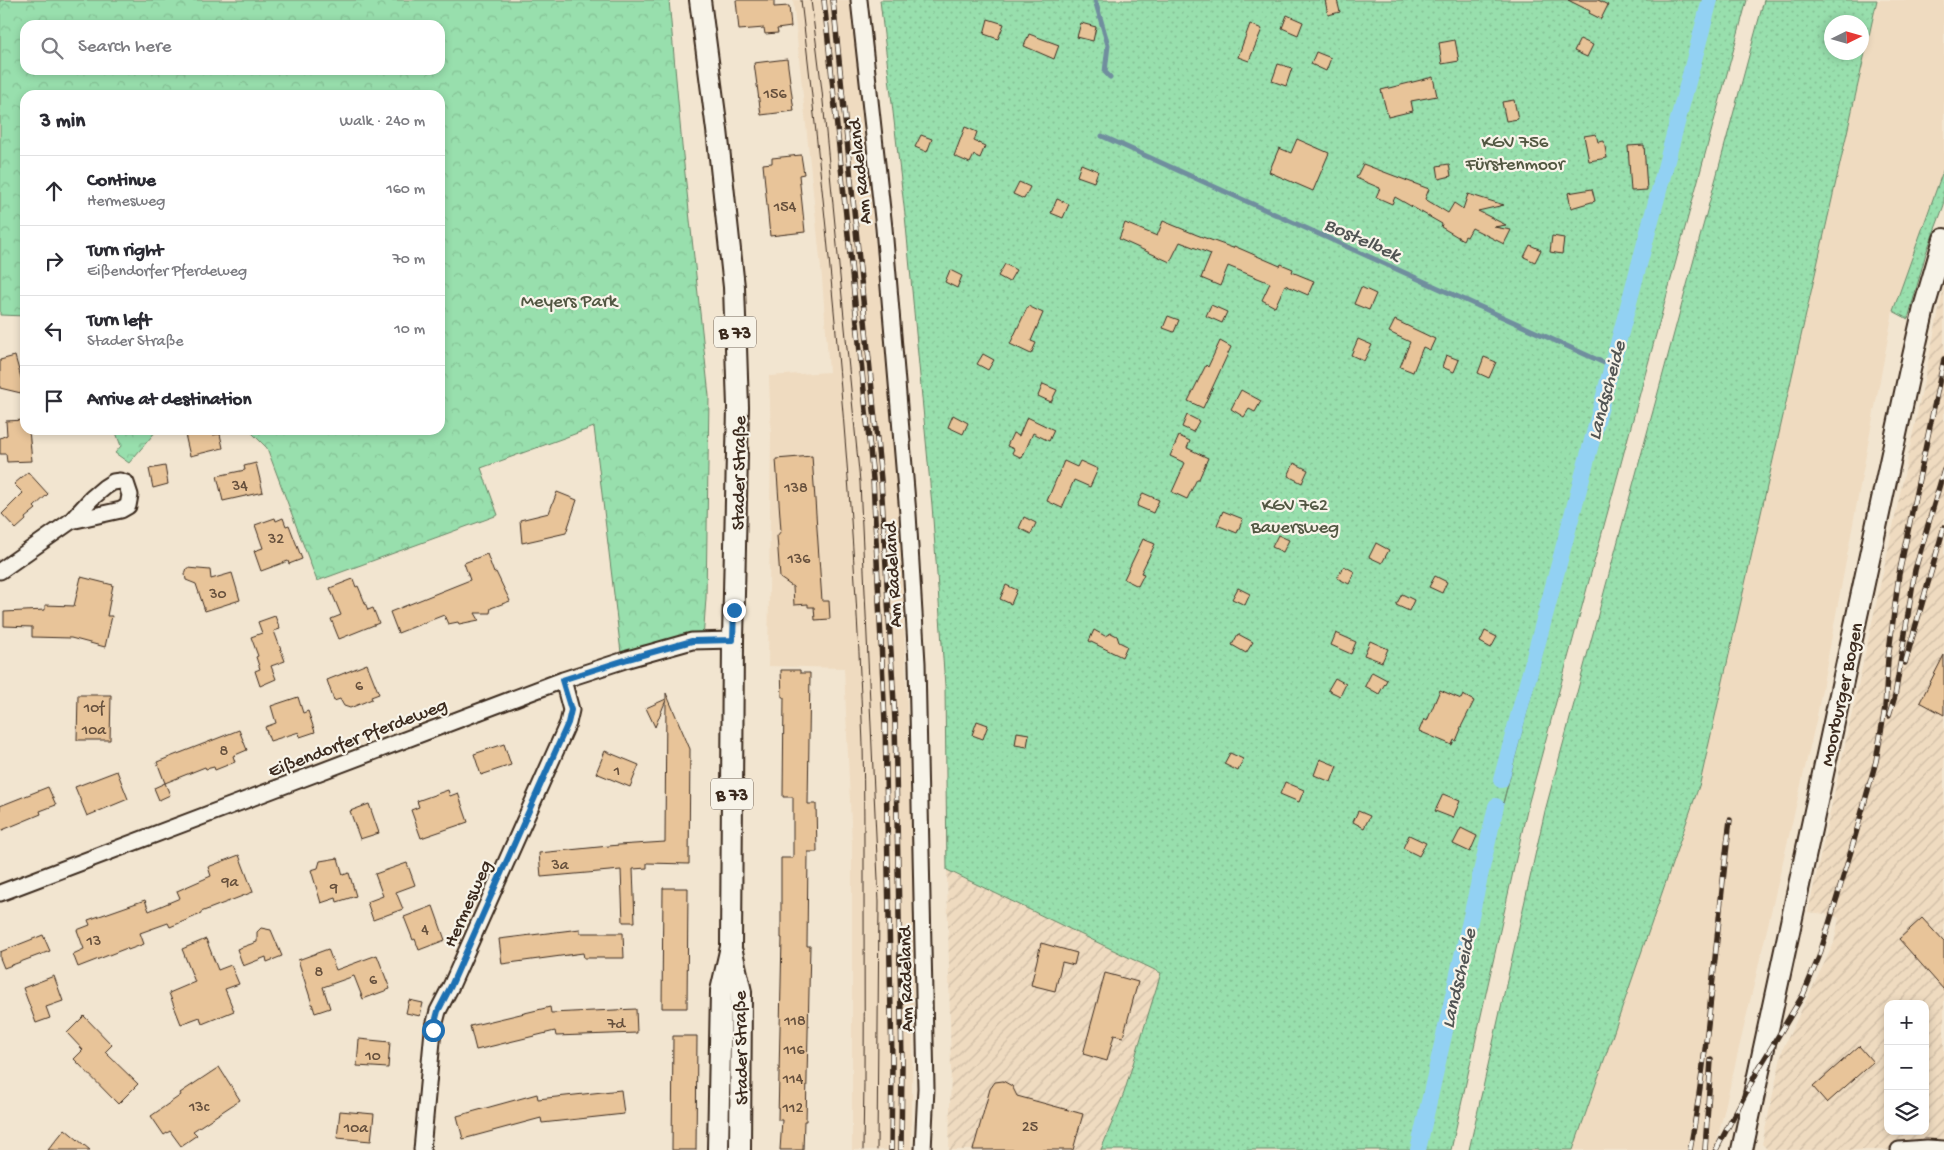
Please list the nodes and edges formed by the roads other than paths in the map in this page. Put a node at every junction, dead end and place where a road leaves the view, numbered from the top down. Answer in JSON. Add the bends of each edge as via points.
{"nodes":[{"id":1,"x":700,"y":0,"type":"edge"},
{"id":2,"x":859,"y":0,"type":"edge"},
{"id":3,"x":1944,"y":239,"type":"edge"},
{"id":4,"x":71,"y":521,"type":"dead end"},
{"id":5,"x":0,"y":571,"type":"edge"},
{"id":6,"x":733,"y":640,"type":"junction"},
{"id":7,"x":562,"y":680,"type":"junction"},
{"id":8,"x":0,"y":893,"type":"edge"},
{"id":9,"x":730,"y":948,"type":"junction"},
{"id":10,"x":1944,"y":1149,"type":"edge"},
{"id":11,"x":422,"y":1150,"type":"edge"},
{"id":12,"x":718,"y":1150,"type":"edge"},
{"id":13,"x":740,"y":1150,"type":"edge"},
{"id":14,"x":923,"y":1150,"type":"edge"},
{"id":15,"x":1742,"y":1150,"type":"edge"},
{"id":16,"x":1899,"y":1150,"type":"edge"}],
"edges":[{"from":1,"to":6,"type":"main road","name":"Stader Straße","number":"B 73","via":[[734,287],[738,408]]},
{"from":2,"to":14,"type":"street","name":"Am Radeland","via":[[885,238],[917,663],[926,1088]]},
{"from":3,"to":15,"type":"main road","name":"Moorburger Bogen","via":[[1909,374]]},
{"from":4,"to":5,"type":"street"},
{"from":6,"to":7,"type":"street","name":"Eißendorfer Pferdeweg","via":[[692,641]]},
{"from":6,"to":9,"type":"main road","name":"Stader Straße","number":"B 73"},
{"from":7,"to":8,"type":"street","name":"Eißendorfer Pferdeweg"},
{"from":7,"to":11,"type":"street","name":"Hermesweg","via":[[571,710],[568,723],[438,1011],[433,1030]]},
{"from":9,"to":12,"type":"main road","name":"Stader Straße","number":"B 73","via":[[721,991]]},
{"from":9,"to":13,"type":"main road","name":"Stader Straße","number":"B 73","via":[[741,992]]},
{"from":10,"to":16,"type":"street"}]}
